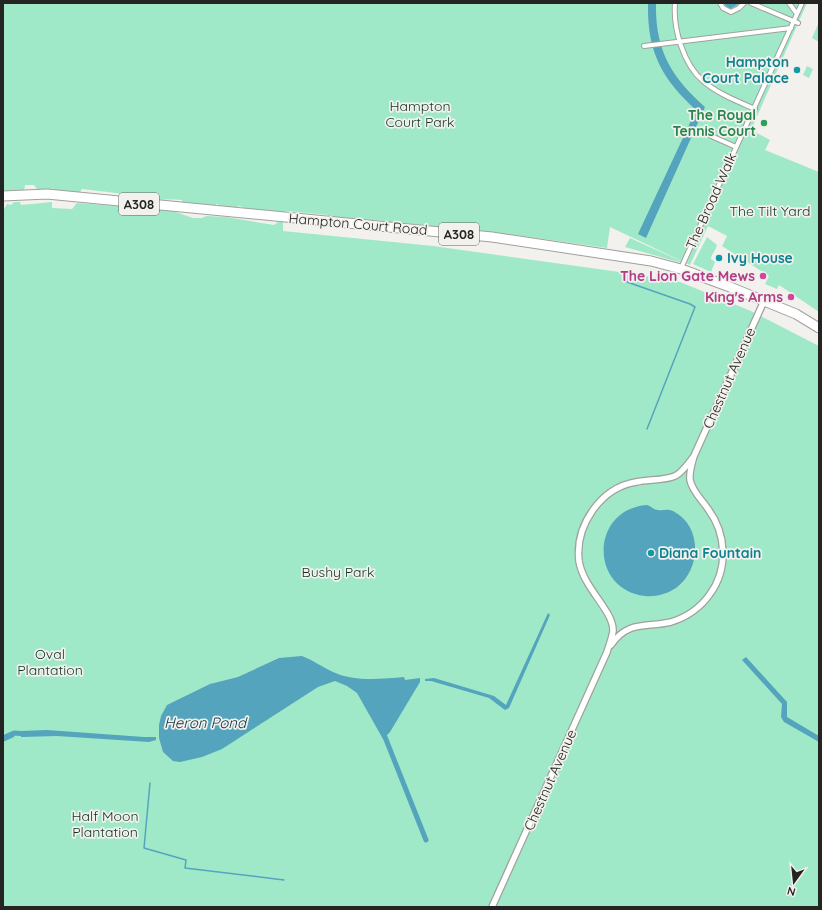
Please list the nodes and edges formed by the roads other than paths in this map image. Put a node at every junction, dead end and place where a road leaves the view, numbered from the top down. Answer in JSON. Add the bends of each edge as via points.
{"nodes":[{"id":1,"x":674,"y":3,"type":"edge"},
{"id":2,"x":720,"y":3,"type":"edge"},
{"id":3,"x":744,"y":3,"type":"edge"},
{"id":4,"x":751,"y":3,"type":"edge"},
{"id":5,"x":789,"y":3,"type":"edge"},
{"id":6,"x":802,"y":3,"type":"edge"},
{"id":7,"x":797,"y":14,"type":"junction"},
{"id":8,"x":796,"y":22,"type":"junction"},
{"id":9,"x":791,"y":28,"type":"junction"},
{"id":10,"x":679,"y":42,"type":"junction"},
{"id":11,"x":644,"y":46,"type":"dead end"},
{"id":12,"x":755,"y":109,"type":"junction"},
{"id":13,"x":709,"y":135,"type":"dead end"},
{"id":14,"x":736,"y":147,"type":"junction"},
{"id":15,"x":3,"y":196,"type":"edge"},
{"id":16,"x":681,"y":269,"type":"junction"},
{"id":17,"x":764,"y":301,"type":"junction"},
{"id":18,"x":819,"y":328,"type":"edge"},
{"id":19,"x":694,"y":456,"type":"junction"},
{"id":20,"x":681,"y":471,"type":"junction"},
{"id":21,"x":691,"y":476,"type":"junction"},
{"id":22,"x":613,"y":630,"type":"junction"},
{"id":23,"x":623,"y":631,"type":"junction"},
{"id":24,"x":607,"y":652,"type":"junction"},
{"id":25,"x":492,"y":907,"type":"edge"}],
"edges":[{"from":1,"to":10,"type":"street"},
{"from":2,"to":3,"type":"street","via":[[731,12]]},
{"from":4,"to":8,"type":"street"},
{"from":5,"to":7,"type":"street"},
{"from":6,"to":7,"type":"street","name":"The Broad Walk"},
{"from":7,"to":8,"type":"street","name":"The Broad Walk"},
{"from":8,"to":9,"type":"street","name":"The Broad Walk"},
{"from":9,"to":10,"type":"street"},
{"from":9,"to":12,"type":"street","name":"The Broad Walk"},
{"from":10,"to":11,"type":"street"},
{"from":10,"to":12,"type":"street","via":[[686,58],[703,81],[727,97]]},
{"from":12,"to":14,"type":"street","name":"The Broad Walk"},
{"from":13,"to":14,"type":"street"},
{"from":14,"to":16,"type":"street","name":"The Broad Walk"},
{"from":15,"to":16,"type":"main road","name":"Hampton Court Road","number":"A308","via":[[47,194],[492,237],[651,261]]},
{"from":16,"to":17,"type":"main road","name":"Hampton Court Road","number":"A308"},
{"from":17,"to":18,"type":"main road","name":"Hampton Court Road","number":"A308","via":[[796,314]]},
{"from":17,"to":19,"type":"street","name":"Chestnut Avenue"},
{"from":19,"to":20,"type":"street","name":"Chestnut Avenue"},
{"from":19,"to":21,"type":"street","name":"Chestnut Avenue"},
{"from":20,"to":21,"type":"street"},
{"from":20,"to":22,"type":"street","name":"Chestnut Avenue","via":[[667,478],[635,482],[613,491],[593,510],[585,523],[580,542],[580,566],[589,588],[608,614]]},
{"from":21,"to":23,"type":"street","name":"Chestnut Avenue","via":[[692,486],[713,516],[722,540],[723,563],[716,585],[706,599],[688,614],[670,622],[636,626]]},
{"from":22,"to":23,"type":"street","name":"Chestnut Avenue"},
{"from":22,"to":24,"type":"street","name":"Chestnut Avenue"},
{"from":23,"to":24,"type":"street","name":"Chestnut Avenue"},
{"from":24,"to":25,"type":"street","name":"Chestnut Avenue"}]}
